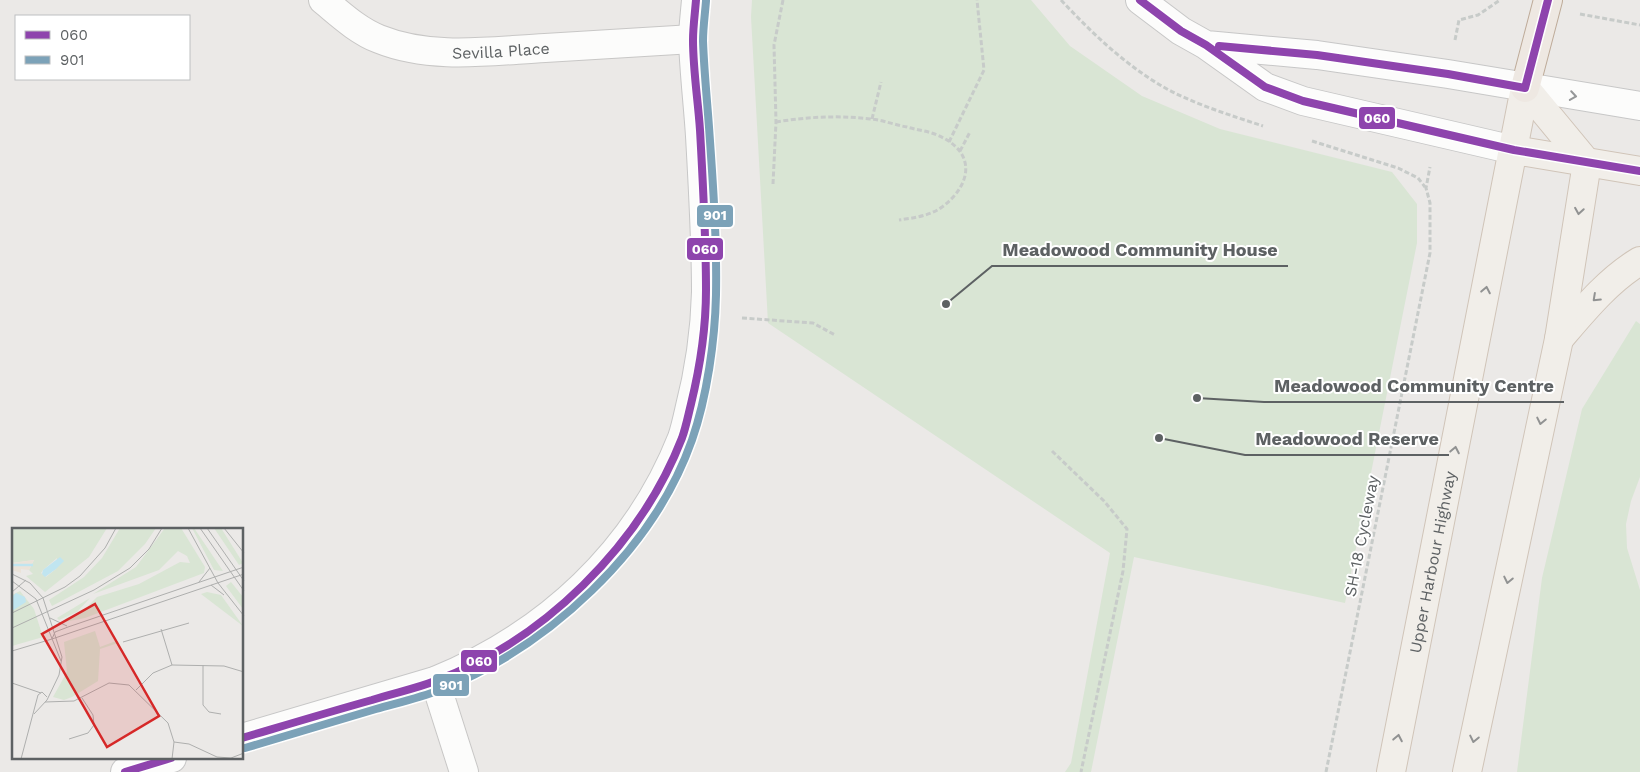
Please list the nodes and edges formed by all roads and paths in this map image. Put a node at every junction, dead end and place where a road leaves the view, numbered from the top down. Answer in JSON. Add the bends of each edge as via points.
{"nodes":[{"id":1,"x":322,"y":0,"type":"edge"},
{"id":2,"x":696,"y":0,"type":"edge"},
{"id":3,"x":783,"y":0,"type":"edge"},
{"id":4,"x":977,"y":0,"type":"edge"},
{"id":5,"x":1140,"y":0,"type":"edge"},
{"id":6,"x":1500,"y":0,"type":"edge"},
{"id":7,"x":1548,"y":0,"type":"edge"},
{"id":8,"x":1588,"y":15,"type":"dead end"},
{"id":9,"x":1459,"y":20,"type":"dead end"},
{"id":10,"x":1640,"y":25,"type":"edge"},
{"id":11,"x":693,"y":40,"type":"junction"},
{"id":12,"x":1206,"y":45,"type":"junction"},
{"id":13,"x":880,"y":82,"type":"dead end"},
{"id":14,"x":1525,"y":88,"type":"junction"},
{"id":15,"x":1640,"y":106,"type":"edge"},
{"id":16,"x":872,"y":119,"type":"junction"},
{"id":17,"x":776,"y":122,"type":"junction"},
{"id":18,"x":970,"y":132,"type":"dead end"},
{"id":19,"x":949,"y":142,"type":"junction"},
{"id":20,"x":1514,"y":150,"type":"junction"},
{"id":21,"x":960,"y":151,"type":"junction"},
{"id":22,"x":1587,"y":163,"type":"junction"},
{"id":23,"x":1640,"y":171,"type":"edge"},
{"id":24,"x":773,"y":184,"type":"dead end"},
{"id":25,"x":1426,"y":188,"type":"dead end"},
{"id":26,"x":899,"y":220,"type":"dead end"},
{"id":27,"x":1640,"y":261,"type":"edge"},
{"id":28,"x":742,"y":318,"type":"dead end"},
{"id":29,"x":835,"y":335,"type":"dead end"},
{"id":30,"x":1559,"y":339,"type":"junction"},
{"id":31,"x":1052,"y":451,"type":"dead end"},
{"id":32,"x":435,"y":681,"type":"junction"},
{"id":33,"x":244,"y":737,"type":"edge"},
{"id":34,"x":165,"y":760,"type":"edge"},
{"id":35,"x":125,"y":772,"type":"edge"},
{"id":36,"x":464,"y":772,"type":"edge"},
{"id":37,"x":1081,"y":772,"type":"edge"},
{"id":38,"x":1326,"y":772,"type":"edge"},
{"id":39,"x":1391,"y":772,"type":"edge"},
{"id":40,"x":1467,"y":772,"type":"edge"}],
"edges":[{"from":1,"to":11,"type":"street","name":"Sevilla Place","via":[[377,39],[435,52]]},
{"from":2,"to":11,"type":"street"},
{"from":3,"to":17,"type":"path","via":[[774,45]]},
{"from":4,"to":19,"type":"path","via":[[984,70]]},
{"from":5,"to":12,"type":"street","via":[[1181,31]]},
{"from":6,"to":9,"type":"path","via":[[1478,15]]},
{"from":7,"to":14,"type":"highway"},
{"from":8,"to":10,"type":"path"},
{"from":11,"to":32,"type":"street","via":[[704,191],[706,292],[695,389],[682,436],[663,481],[606,564],[567,602],[532,629],[495,653]]},
{"from":12,"to":14,"type":"street","via":[[1317,55]]},
{"from":12,"to":20,"type":"street","via":[[1266,87],[1303,101]]},
{"from":13,"to":16,"type":"path"},
{"from":14,"to":15,"type":"street","one_way":true},
{"from":14,"to":20,"type":"main road","name":"Upper Harbour Highway"},
{"from":14,"to":22,"type":"main road"},
{"from":16,"to":17,"type":"path","via":[[836,117]]},
{"from":16,"to":19,"type":"path","via":[[936,134]]},
{"from":17,"to":24,"type":"path"},
{"from":18,"to":21,"type":"path"},
{"from":19,"to":21,"type":"path"},
{"from":20,"to":22,"type":"main road"},
{"from":39,"to":20,"type":"main road","name":"Upper Harbour Highway","one_way":true},
{"from":21,"to":26,"type":"path","via":[[966,162],[967,174],[957,193],[941,208],[919,217]]},
{"from":22,"to":23,"type":"main road"},
{"from":22,"to":30,"type":"main road","one_way":true},
{"from":25,"to":38,"type":"path","name":"SH-18 Cycleway","via":[[1430,203],[1430,253]]},
{"from":27,"to":30,"type":"main road","one_way":true,"via":[[1609,285]]},
{"from":28,"to":29,"type":"path","via":[[814,322]]},
{"from":30,"to":40,"type":"main road","one_way":true},
{"from":31,"to":37,"type":"path","via":[[1104,501],[1127,529],[1123,571]]},
{"from":32,"to":33,"type":"street"},
{"from":32,"to":36,"type":"street"},
{"from":34,"to":35,"type":"street"}]}
